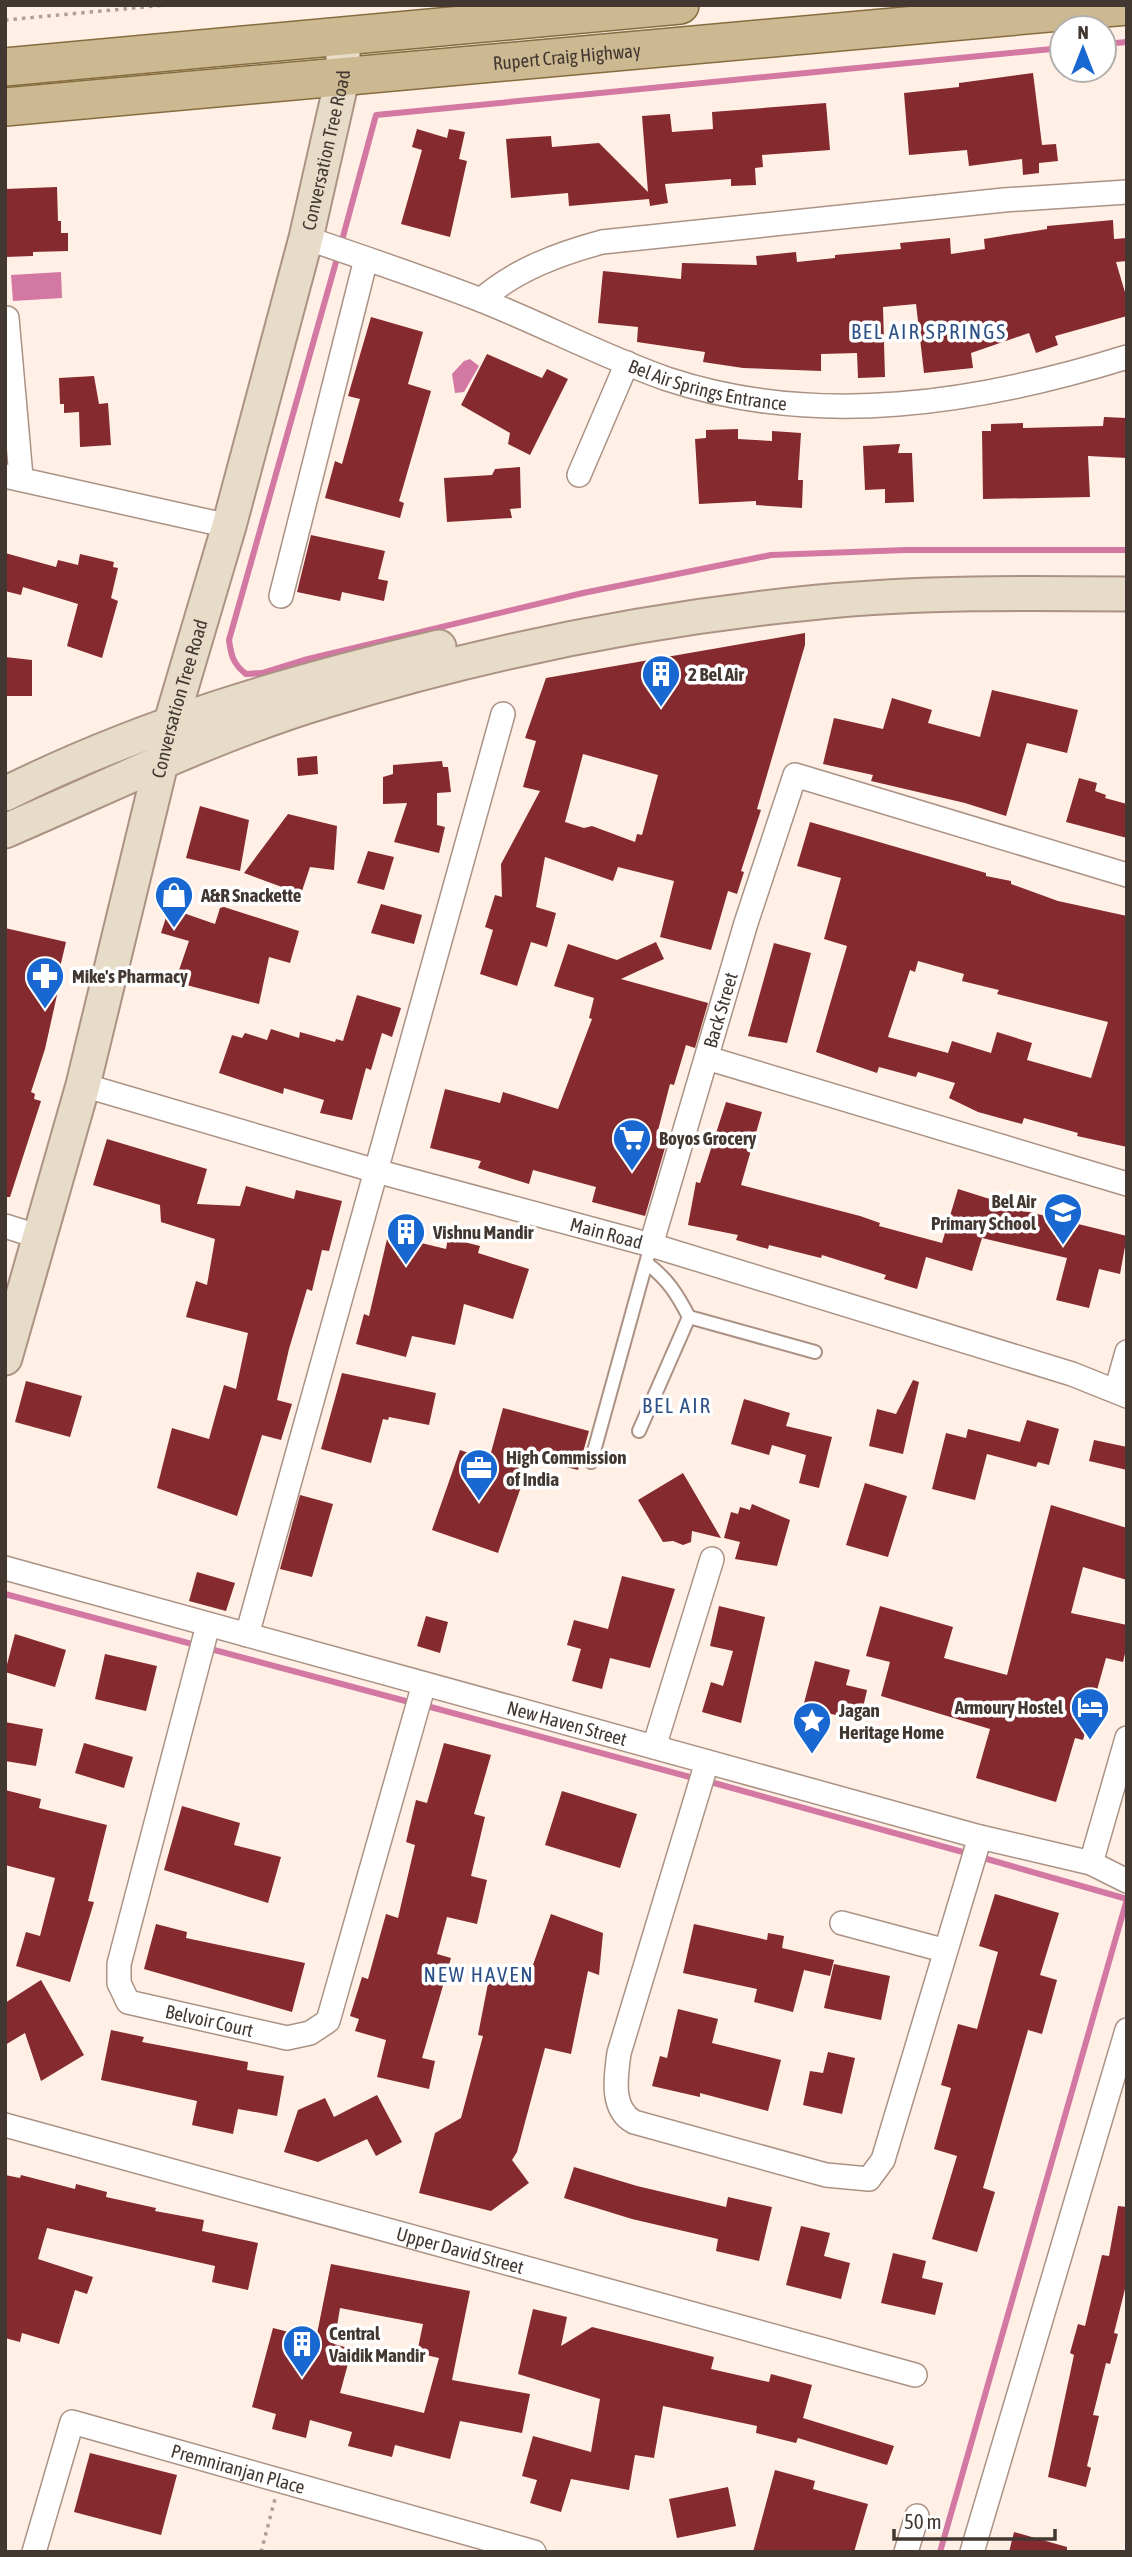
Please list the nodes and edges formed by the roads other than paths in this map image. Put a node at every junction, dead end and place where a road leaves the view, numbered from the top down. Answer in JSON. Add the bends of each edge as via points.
{"nodes":[{"id":1,"x":680,"y":5,"type":"edge"},
{"id":2,"x":1127,"y":6,"type":"edge"},
{"id":3,"x":343,"y":36,"type":"junction"},
{"id":4,"x":5,"y":67,"type":"edge"},
{"id":5,"x":343,"y":75,"type":"junction"},
{"id":6,"x":5,"y":107,"type":"edge"},
{"id":7,"x":1127,"y":192,"type":"edge"},
{"id":8,"x":314,"y":241,"type":"junction"},
{"id":9,"x":360,"y":257,"type":"junction"},
{"id":10,"x":481,"y":300,"type":"junction"},
{"id":11,"x":7,"y":318,"type":"dead end"},
{"id":12,"x":1127,"y":357,"type":"edge"},
{"id":13,"x":627,"y":363,"type":"junction"},
{"id":14,"x":579,"y":475,"type":"dead end"},
{"id":15,"x":13,"y":476,"type":"edge"},
{"id":16,"x":229,"y":526,"type":"junction"},
{"id":17,"x":1127,"y":575,"type":"edge"},
{"id":18,"x":1127,"y":594,"type":"edge"},
{"id":19,"x":281,"y":596,"type":"dead end"},
{"id":20,"x":503,"y":714,"type":"dead end"},
{"id":21,"x":171,"y":722,"type":"junction"},
{"id":22,"x":161,"y":762,"type":"junction"},
{"id":23,"x":5,"y":794,"type":"edge"},
{"id":24,"x":5,"y":831,"type":"edge"},
{"id":25,"x":1127,"y":875,"type":"edge"},
{"id":26,"x":707,"y":1058,"type":"junction"},
{"id":27,"x":83,"y":1085,"type":"junction"},
{"id":28,"x":376,"y":1171,"type":"junction"},
{"id":29,"x":1127,"y":1184,"type":"edge"},
{"id":30,"x":5,"y":1226,"type":"edge"},
{"id":31,"x":40,"y":1237,"type":"junction"},
{"id":32,"x":648,"y":1254,"type":"junction"},
{"id":33,"x":689,"y":1317,"type":"junction"},
{"id":34,"x":6,"y":1349,"type":"edge"},
{"id":35,"x":815,"y":1352,"type":"dead end"},
{"id":36,"x":1127,"y":1352,"type":"edge"},
{"id":37,"x":1121,"y":1394,"type":"edge"},
{"id":38,"x":639,"y":1431,"type":"dead end"},
{"id":39,"x":590,"y":1462,"type":"dead end"},
{"id":40,"x":712,"y":1559,"type":"dead end"},
{"id":41,"x":5,"y":1568,"type":"edge"},
{"id":42,"x":208,"y":1625,"type":"junction"},
{"id":43,"x":247,"y":1635,"type":"junction"},
{"id":44,"x":424,"y":1684,"type":"junction"},
{"id":45,"x":1127,"y":1738,"type":"edge"},
{"id":46,"x":654,"y":1747,"type":"junction"},
{"id":47,"x":706,"y":1765,"type":"junction"},
{"id":48,"x":977,"y":1844,"type":"junction"},
{"id":49,"x":1091,"y":1863,"type":"junction"},
{"id":50,"x":1120,"y":1877,"type":"edge"},
{"id":51,"x":842,"y":1923,"type":"dead end"},
{"id":52,"x":943,"y":1950,"type":"junction"},
{"id":53,"x":1127,"y":2030,"type":"edge"},
{"id":54,"x":5,"y":2125,"type":"edge"},
{"id":55,"x":915,"y":2375,"type":"dead end"},
{"id":56,"x":917,"y":2516,"type":"dead end"},
{"id":57,"x":34,"y":2552,"type":"edge"},
{"id":58,"x":534,"y":2552,"type":"edge"},
{"id":59,"x":906,"y":2552,"type":"edge"},
{"id":60,"x":972,"y":2552,"type":"edge"}],
"edges":[{"from":1,"to":3,"type":"main road","name":"Rupert Craig Highway"},
{"from":2,"to":5,"type":"main road","name":"Rupert Craig Highway"},
{"from":3,"to":4,"type":"main road","name":"Rupert Craig Highway"},
{"from":3,"to":5,"type":"main road","name":"Conversation Tree Road"},
{"from":5,"to":6,"type":"main road","name":"Rupert Craig Highway"},
{"from":5,"to":8,"type":"main road","name":"Conversation Tree Road"},
{"from":7,"to":10,"type":"street","via":[[1004,200],[602,243],[532,267]]},
{"from":8,"to":9,"type":"street","name":"Bel Air Springs Entrance"},
{"from":8,"to":16,"type":"main road","name":"Conversation Tree Road"},
{"from":9,"to":10,"type":"street","name":"Bel Air Springs Entrance"},
{"from":9,"to":19,"type":"street"},
{"from":10,"to":13,"type":"street","name":"Bel Air Springs Entrance"},
{"from":11,"to":15,"type":"street"},
{"from":12,"to":13,"type":"street","name":"Bel Air Springs Entrance","via":[[991,393],[868,407],[790,404],[730,394]]},
{"from":13,"to":14,"type":"street"},
{"from":15,"to":16,"type":"street"},
{"from":16,"to":21,"type":"main road","name":"Conversation Tree Road"},
{"from":17,"to":21,"type":"main road","via":[[818,582],[668,601],[322,674]]},
{"from":18,"to":22,"type":"main road","via":[[1009,592],[819,602],[671,622],[506,652],[327,700]]},
{"from":20,"to":28,"type":"street"},
{"from":21,"to":22,"type":"main road","name":"Conversation Tree Road"},
{"from":21,"to":23,"type":"main road"},
{"from":22,"to":24,"type":"main road"},
{"from":22,"to":27,"type":"main road","name":"Conversation Tree Road"},
{"from":25,"to":26,"type":"street","name":"Back Street","via":[[794,775]]},
{"from":26,"to":29,"type":"street"},
{"from":26,"to":32,"type":"street","name":"Back Street"},
{"from":27,"to":28,"type":"street","name":"Main Road"},
{"from":27,"to":31,"type":"main road","name":"Conversation Tree Road"},
{"from":28,"to":32,"type":"street","name":"Main Road"},
{"from":28,"to":43,"type":"street"},
{"from":30,"to":31,"type":"street"},
{"from":31,"to":34,"type":"main road","name":"Conversation Tree Road"},
{"from":32,"to":33,"type":"lane","via":[[675,1289]]},
{"from":32,"to":37,"type":"street","name":"Main Road","via":[[1072,1374]]},
{"from":32,"to":39,"type":"lane"},
{"from":33,"to":35,"type":"lane"},
{"from":33,"to":38,"type":"lane"},
{"from":36,"to":37,"type":"street"},
{"from":40,"to":46,"type":"street"},
{"from":41,"to":42,"type":"street","name":"New Haven Street"},
{"from":42,"to":43,"type":"street","name":"New Haven Street"},
{"from":42,"to":44,"type":"street","name":"Belvoir Court","via":[[119,1964],[119,1983],[128,2002],[287,2038],[310,2033],[328,2021]]},
{"from":43,"to":44,"type":"street","name":"New Haven Street"},
{"from":44,"to":46,"type":"street","name":"New Haven Street"},
{"from":45,"to":49,"type":"street"},
{"from":46,"to":47,"type":"street","name":"New Haven Street"},
{"from":47,"to":48,"type":"street","name":"New Haven Street"},
{"from":47,"to":52,"type":"street","via":[[619,2053],[616,2088],[618,2104],[627,2118],[826,2175],[869,2179],[883,2160]]},
{"from":48,"to":49,"type":"street","name":"New Haven Street"},
{"from":48,"to":52,"type":"street"},
{"from":49,"to":50,"type":"street","name":"New Haven Street"},
{"from":51,"to":52,"type":"street"},
{"from":53,"to":60,"type":"street"},
{"from":54,"to":55,"type":"street","name":"Upper David Street"},
{"from":56,"to":59,"type":"street"},
{"from":57,"to":58,"type":"street","name":"Premniranjan Place","via":[[72,2422]]}]}
